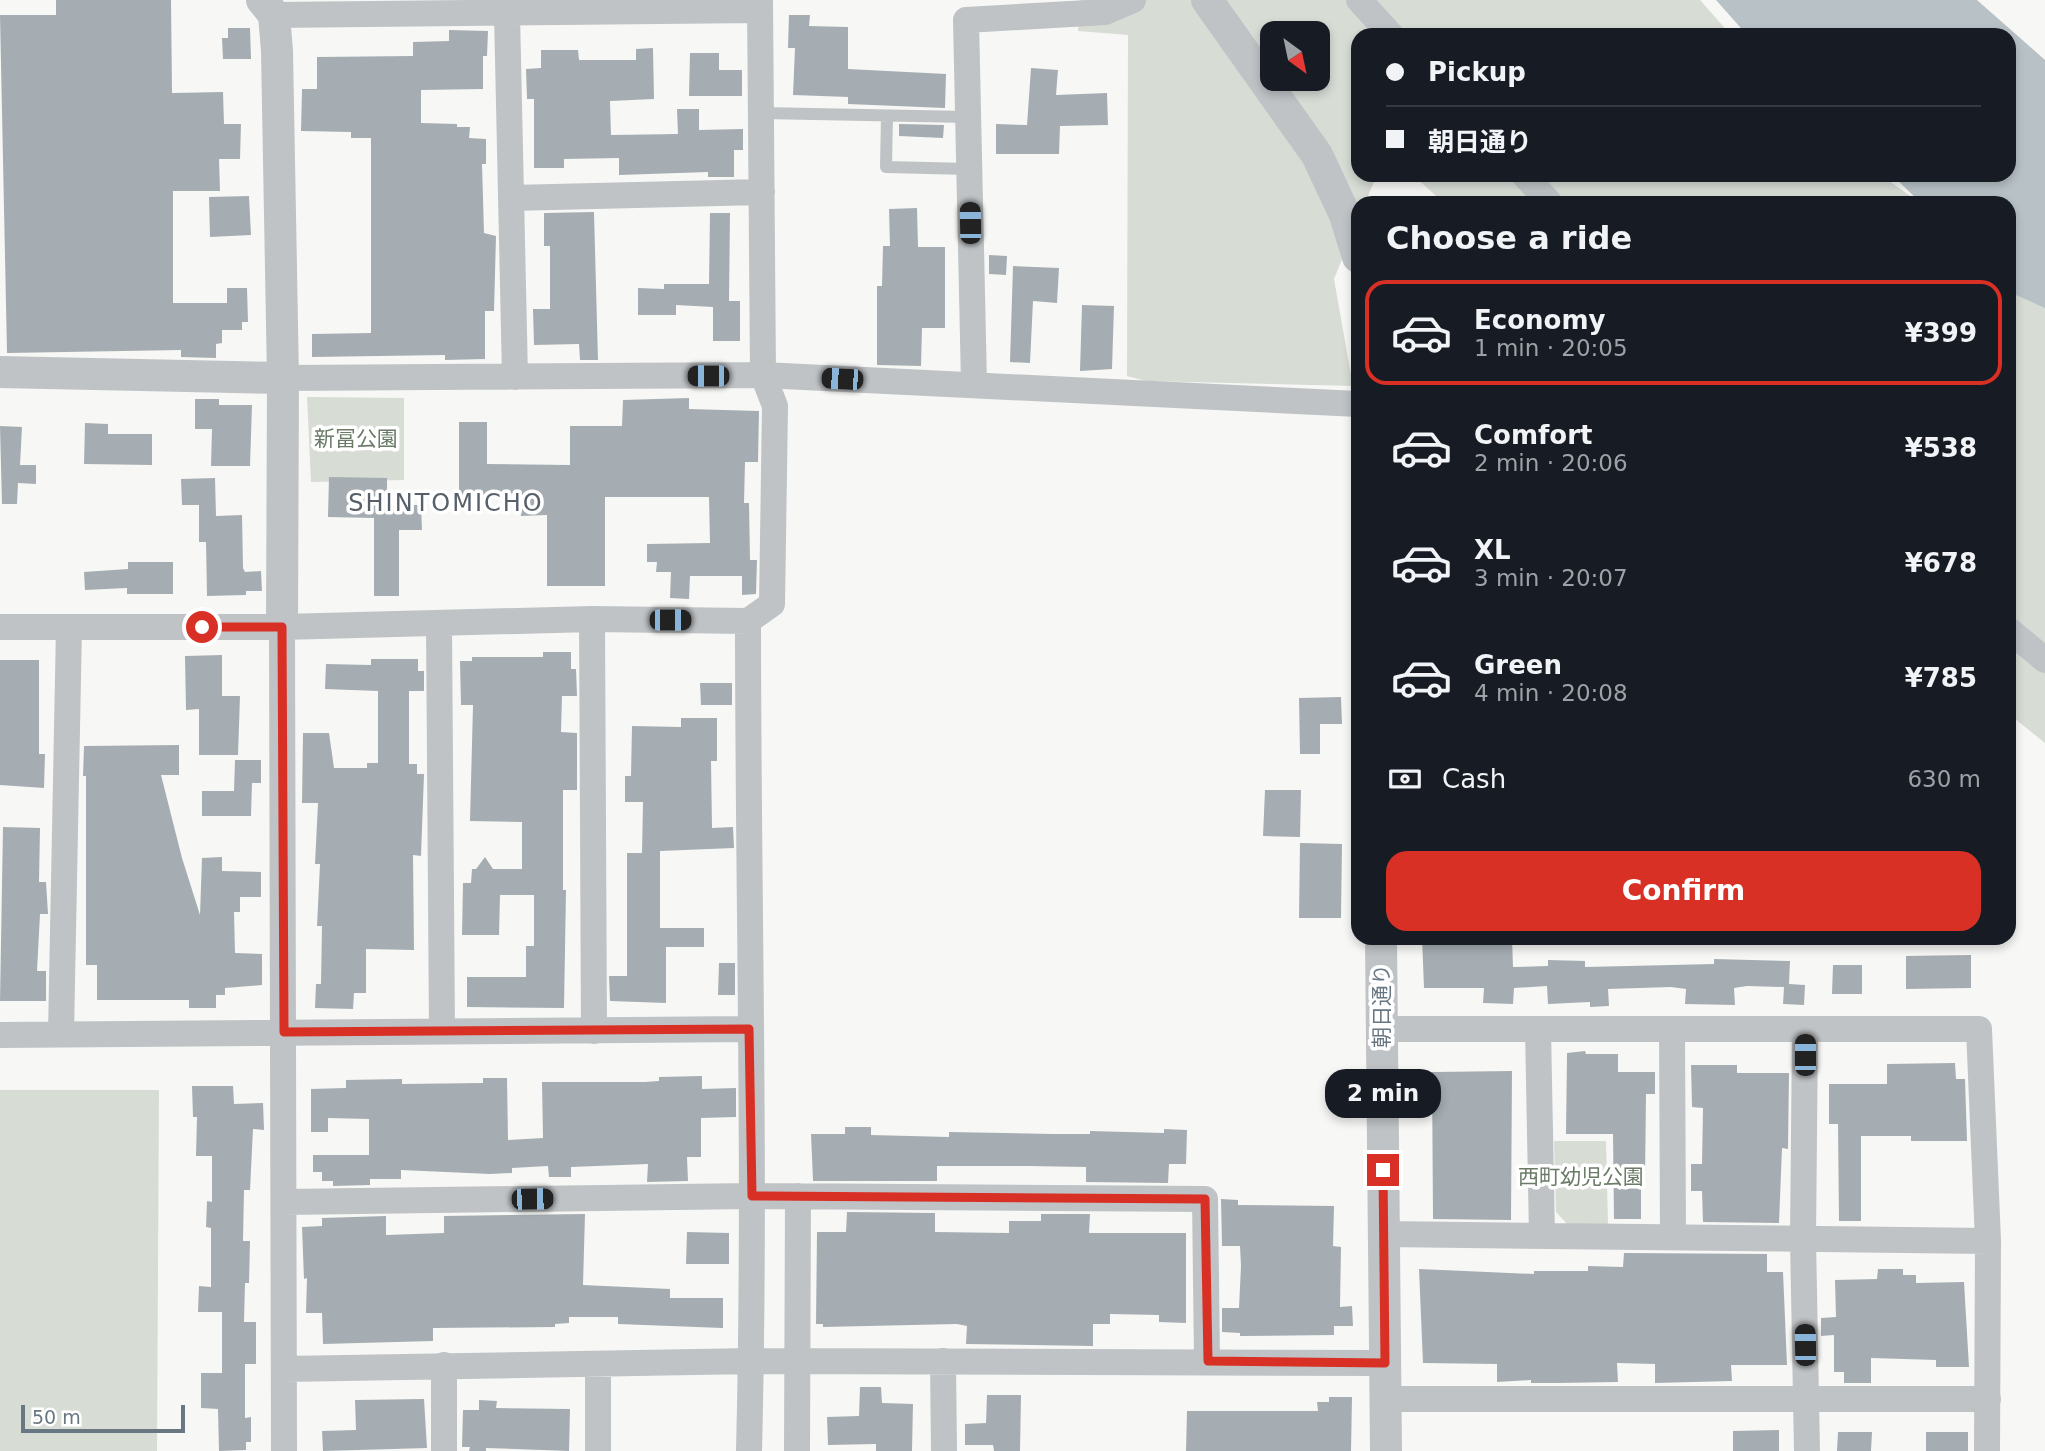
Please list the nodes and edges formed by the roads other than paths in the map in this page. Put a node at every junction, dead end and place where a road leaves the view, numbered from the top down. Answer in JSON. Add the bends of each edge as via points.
{"nodes":[{"id":1,"x":1133,"y":0,"type":"edge"},
{"id":2,"x":1207,"y":0,"type":"edge"},
{"id":3,"x":1359,"y":0,"type":"edge"},
{"id":4,"x":760,"y":5,"type":"edge"},
{"id":5,"x":461,"y":7,"type":"edge"},
{"id":6,"x":268,"y":8,"type":"edge"},
{"id":7,"x":507,"y":13,"type":"junction"},
{"id":8,"x":1385,"y":28,"type":"edge"},
{"id":9,"x":761,"y":113,"type":"junction"},
{"id":10,"x":887,"y":116,"type":"junction"},
{"id":11,"x":968,"y":117,"type":"junction"},
{"id":12,"x":969,"y":169,"type":"junction"},
{"id":13,"x":1530,"y":182,"type":"edge"},
{"id":14,"x":762,"y":192,"type":"junction"},
{"id":15,"x":1544,"y":196,"type":"edge"},
{"id":16,"x":511,"y":198,"type":"junction"},
{"id":17,"x":1351,"y":234,"type":"edge"},
{"id":18,"x":0,"y":372,"type":"edge"},
{"id":19,"x":763,"y":375,"type":"junction"},
{"id":20,"x":515,"y":377,"type":"junction"},
{"id":21,"x":283,"y":378,"type":"junction"},
{"id":22,"x":974,"y":384,"type":"junction"},
{"id":23,"x":1351,"y":404,"type":"edge"},
{"id":24,"x":592,"y":619,"type":"junction"},
{"id":25,"x":748,"y":621,"type":"junction"},
{"id":26,"x":439,"y":624,"type":"junction"},
{"id":27,"x":0,"y":627,"type":"edge"},
{"id":28,"x":69,"y":627,"type":"junction"},
{"id":29,"x":282,"y":627,"type":"junction"},
{"id":30,"x":2016,"y":635,"type":"edge"},
{"id":31,"x":2045,"y":660,"type":"edge"},
{"id":32,"x":1381,"y":945,"type":"edge"},
{"id":33,"x":749,"y":1029,"type":"junction"},
{"id":34,"x":1382,"y":1029,"type":"junction"},
{"id":35,"x":1538,"y":1029,"type":"junction"},
{"id":36,"x":1672,"y":1029,"type":"junction"},
{"id":37,"x":1805,"y":1029,"type":"junction"},
{"id":38,"x":442,"y":1031,"type":"junction"},
{"id":39,"x":594,"y":1031,"type":"junction"},
{"id":40,"x":284,"y":1032,"type":"junction"},
{"id":41,"x":61,"y":1034,"type":"junction"},
{"id":42,"x":0,"y":1035,"type":"edge"},
{"id":43,"x":752,"y":1196,"type":"junction"},
{"id":44,"x":798,"y":1196,"type":"junction"},
{"id":45,"x":284,"y":1202,"type":"junction"},
{"id":46,"x":1383,"y":1234,"type":"junction"},
{"id":47,"x":1542,"y":1236,"type":"junction"},
{"id":48,"x":1673,"y":1237,"type":"junction"},
{"id":49,"x":1802,"y":1239,"type":"junction"},
{"id":50,"x":1988,"y":1241,"type":"junction"},
{"id":51,"x":943,"y":1360,"type":"junction"},
{"id":52,"x":751,"y":1361,"type":"junction"},
{"id":53,"x":798,"y":1361,"type":"junction"},
{"id":54,"x":1208,"y":1361,"type":"junction"},
{"id":55,"x":1385,"y":1363,"type":"junction"},
{"id":56,"x":444,"y":1365,"type":"junction"},
{"id":57,"x":598,"y":1365,"type":"junction"},
{"id":58,"x":284,"y":1369,"type":"junction"},
{"id":59,"x":1385,"y":1399,"type":"junction"},
{"id":60,"x":1806,"y":1399,"type":"junction"},
{"id":61,"x":1988,"y":1399,"type":"junction"},
{"id":62,"x":284,"y":1451,"type":"edge"},
{"id":63,"x":444,"y":1451,"type":"edge"},
{"id":64,"x":598,"y":1451,"type":"edge"},
{"id":65,"x":750,"y":1451,"type":"edge"},
{"id":66,"x":797,"y":1451,"type":"edge"},
{"id":67,"x":944,"y":1451,"type":"edge"},
{"id":68,"x":1386,"y":1451,"type":"edge"},
{"id":69,"x":1807,"y":1451,"type":"edge"},
{"id":70,"x":1987,"y":1451,"type":"edge"}],
"edges":[{"from":1,"to":11,"type":"street","via":[[1105,12],[966,20]]},
{"from":2,"to":17,"type":"street","via":[[1317,155]]},
{"from":3,"to":8,"type":"street"},
{"from":4,"to":7,"type":"street"},
{"from":4,"to":9,"type":"street"},
{"from":5,"to":6,"type":"street"},
{"from":5,"to":7,"type":"street"},
{"from":6,"to":21,"type":"street"},
{"from":7,"to":16,"type":"street"},
{"from":9,"to":10,"type":"lane"},
{"from":9,"to":14,"type":"street"},
{"from":10,"to":11,"type":"lane"},
{"from":10,"to":12,"type":"lane","via":[[886,167]]},
{"from":11,"to":12,"type":"street"},
{"from":12,"to":22,"type":"street"},
{"from":13,"to":15,"type":"street"},
{"from":14,"to":16,"type":"street"},
{"from":14,"to":19,"type":"street"},
{"from":16,"to":20,"type":"street"},
{"from":18,"to":21,"type":"street"},
{"from":19,"to":20,"type":"street"},
{"from":19,"to":22,"type":"street"},
{"from":19,"to":25,"type":"street","via":[[775,406],[772,604]]},
{"from":20,"to":21,"type":"street"},
{"from":21,"to":29,"type":"street"},
{"from":22,"to":23,"type":"street"},
{"from":24,"to":25,"type":"street"},
{"from":24,"to":26,"type":"street"},
{"from":24,"to":39,"type":"street"},
{"from":25,"to":33,"type":"street"},
{"from":26,"to":29,"type":"street"},
{"from":26,"to":38,"type":"street"},
{"from":27,"to":28,"type":"street"},
{"from":28,"to":29,"type":"street"},
{"from":28,"to":41,"type":"street"},
{"from":29,"to":40,"type":"street"},
{"from":30,"to":31,"type":"street"},
{"from":32,"to":34,"type":"street","name":"朝日通り"},
{"from":33,"to":39,"type":"street"},
{"from":33,"to":43,"type":"street"},
{"from":34,"to":35,"type":"street"},
{"from":34,"to":46,"type":"street","name":"朝日通り"},
{"from":35,"to":36,"type":"street"},
{"from":35,"to":47,"type":"street"},
{"from":36,"to":37,"type":"street"},
{"from":36,"to":48,"type":"street"},
{"from":37,"to":49,"type":"street"},
{"from":37,"to":50,"type":"street","via":[[1979,1029]]},
{"from":38,"to":39,"type":"street"},
{"from":38,"to":40,"type":"street"},
{"from":40,"to":41,"type":"street"},
{"from":40,"to":45,"type":"street"},
{"from":41,"to":42,"type":"street"},
{"from":43,"to":44,"type":"street"},
{"from":43,"to":45,"type":"street"},
{"from":43,"to":52,"type":"street"},
{"from":44,"to":53,"type":"street"},
{"from":44,"to":54,"type":"street","via":[[1205,1199]]},
{"from":45,"to":58,"type":"street"},
{"from":46,"to":47,"type":"street"},
{"from":46,"to":55,"type":"street","name":"朝日通り"},
{"from":47,"to":48,"type":"street"},
{"from":48,"to":49,"type":"street"},
{"from":49,"to":50,"type":"street"},
{"from":49,"to":60,"type":"street"},
{"from":50,"to":61,"type":"street"},
{"from":51,"to":53,"type":"street"},
{"from":51,"to":54,"type":"street"},
{"from":51,"to":67,"type":"street"},
{"from":52,"to":53,"type":"street"},
{"from":52,"to":57,"type":"street"},
{"from":52,"to":65,"type":"street"},
{"from":53,"to":66,"type":"street"},
{"from":54,"to":55,"type":"street"},
{"from":55,"to":59,"type":"street","name":"朝日通り"},
{"from":56,"to":57,"type":"street"},
{"from":56,"to":58,"type":"street"},
{"from":56,"to":63,"type":"street"},
{"from":57,"to":64,"type":"street"},
{"from":58,"to":62,"type":"street"},
{"from":59,"to":60,"type":"street"},
{"from":59,"to":68,"type":"street","name":"朝日通り"},
{"from":60,"to":61,"type":"street"},
{"from":60,"to":69,"type":"street"},
{"from":61,"to":70,"type":"street"}]}
